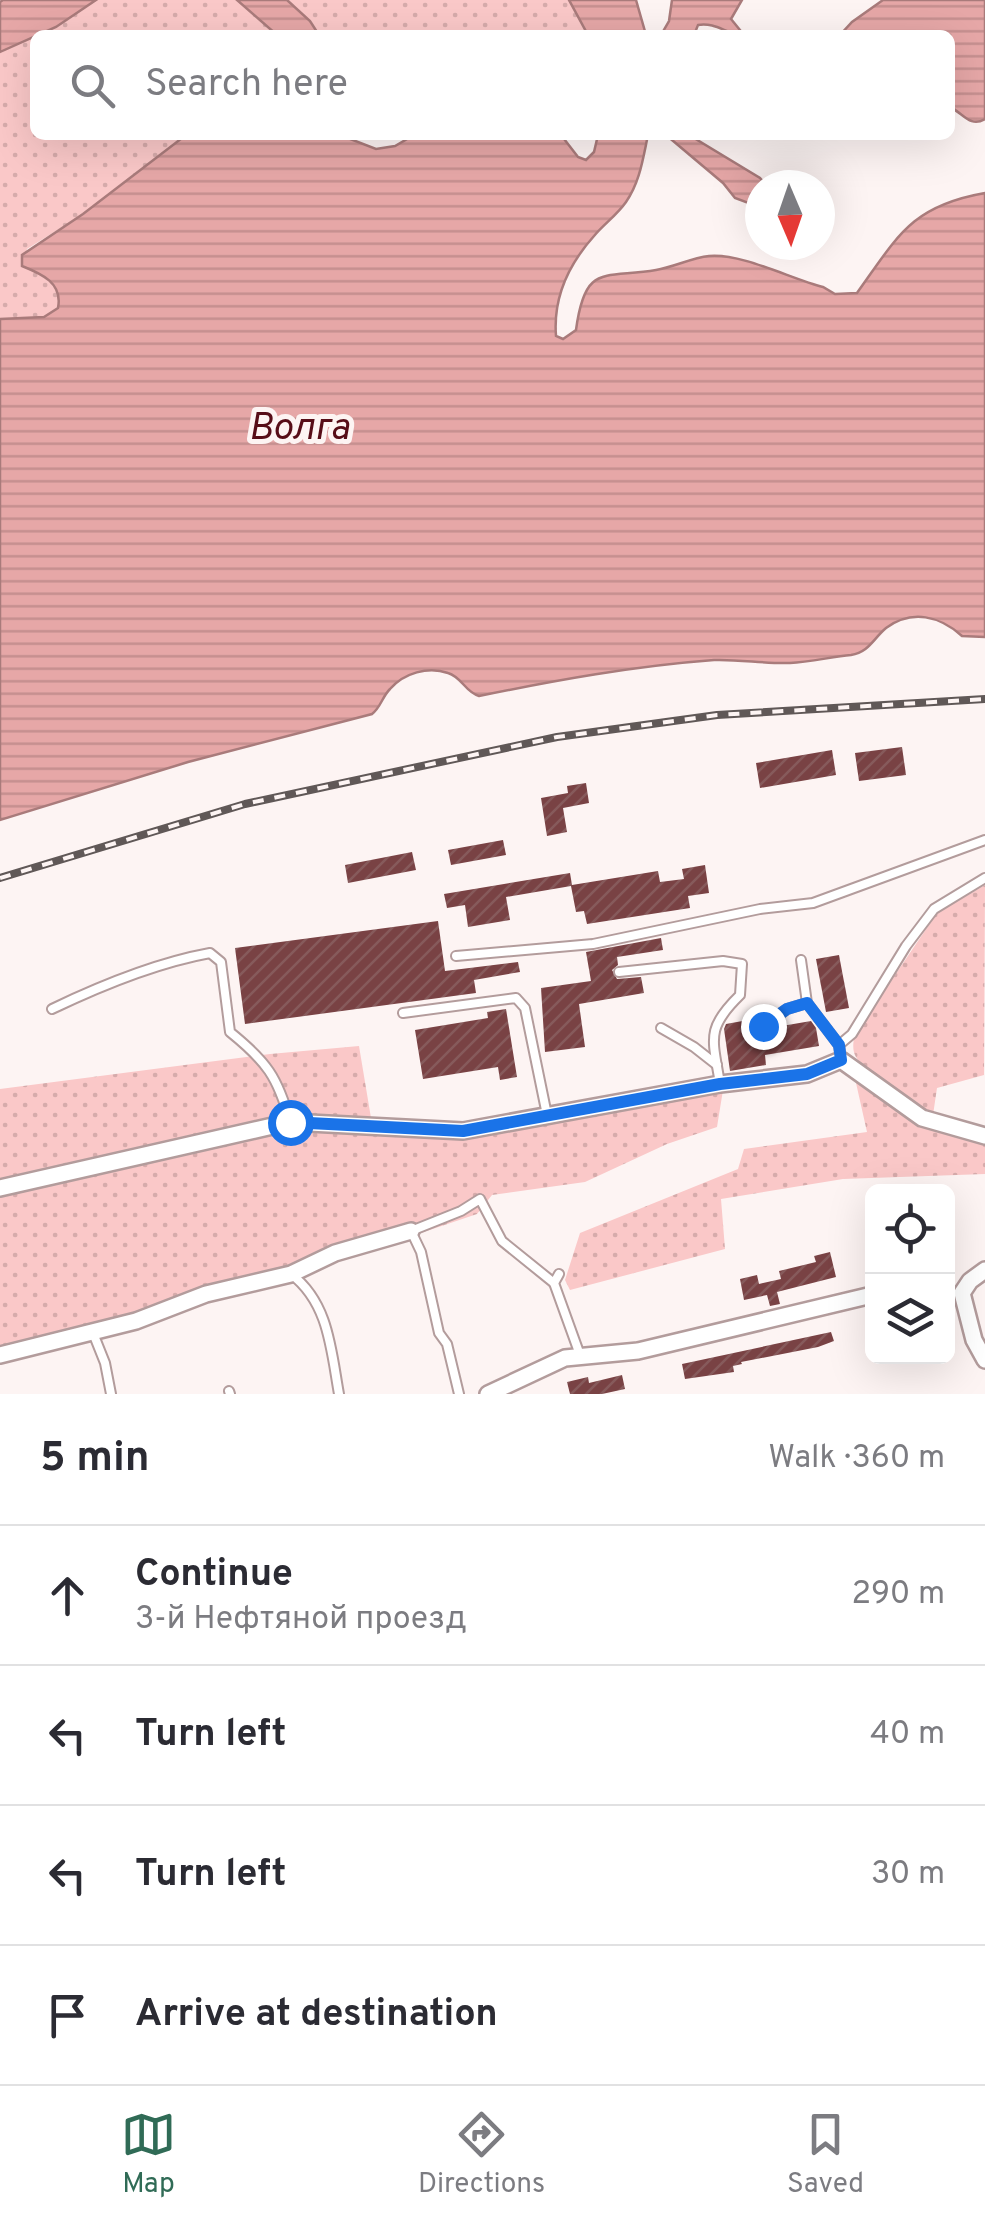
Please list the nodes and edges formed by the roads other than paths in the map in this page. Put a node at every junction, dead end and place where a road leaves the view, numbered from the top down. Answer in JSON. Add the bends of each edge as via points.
{"nodes":[{"id":1,"x":985,"y":840,"type":"edge"},
{"id":2,"x":985,"y":878,"type":"edge"},
{"id":3,"x":456,"y":956,"type":"dead end"},
{"id":4,"x":801,"y":960,"type":"dead end"},
{"id":5,"x":619,"y":972,"type":"dead end"},
{"id":6,"x":807,"y":1003,"type":"junction"},
{"id":7,"x":52,"y":1009,"type":"dead end"},
{"id":8,"x":402,"y":1014,"type":"dead end"},
{"id":9,"x":763,"y":1026,"type":"dead end"},
{"id":10,"x":661,"y":1028,"type":"dead end"},
{"id":11,"x":840,"y":1052,"type":"junction"},
{"id":12,"x":717,"y":1065,"type":"junction"},
{"id":13,"x":720,"y":1084,"type":"junction"},
{"id":14,"x":547,"y":1115,"type":"junction"},
{"id":15,"x":290,"y":1122,"type":"junction"},
{"id":16,"x":985,"y":1136,"type":"edge"},
{"id":17,"x":0,"y":1188,"type":"edge"},
{"id":18,"x":411,"y":1231,"type":"junction"},
{"id":19,"x":985,"y":1270,"type":"edge"},
{"id":20,"x":291,"y":1274,"type":"junction"},
{"id":21,"x":955,"y":1291,"type":"edge"},
{"id":22,"x":865,"y":1297,"type":"edge"},
{"id":23,"x":93,"y":1333,"type":"junction"},
{"id":24,"x":0,"y":1354,"type":"edge"},
{"id":25,"x":580,"y":1355,"type":"junction"},
{"id":26,"x":985,"y":1360,"type":"edge"},
{"id":27,"x":111,"y":1394,"type":"edge"},
{"id":28,"x":339,"y":1394,"type":"edge"},
{"id":29,"x":459,"y":1394,"type":"edge"},
{"id":30,"x":488,"y":1394,"type":"edge"}],
"edges":[{"from":1,"to":3,"type":"lane","via":[[813,902],[592,944]]},
{"from":2,"to":11,"type":"lane","via":[[934,909]]},
{"from":4,"to":6,"type":"lane"},
{"from":5,"to":12,"type":"lane","via":[[742,964],[740,995],[718,1016],[713,1033]]},
{"from":6,"to":9,"type":"lane"},
{"from":6,"to":11,"type":"lane"},
{"from":7,"to":15,"type":"lane","via":[[96,988],[210,953],[221,962],[230,1032],[275,1075]]},
{"from":8,"to":14,"type":"lane","via":[[516,998],[525,1008]]},
{"from":10,"to":12,"type":"lane"},
{"from":11,"to":13,"type":"street","via":[[807,1074]]},
{"from":11,"to":16,"type":"street","via":[[922,1118]]},
{"from":12,"to":13,"type":"lane"},
{"from":13,"to":14,"type":"street"},
{"from":14,"to":15,"type":"street","via":[[463,1131]]},
{"from":15,"to":17,"type":"street"},
{"from":18,"to":20,"type":"street","via":[[335,1252]]},
{"from":18,"to":25,"type":"lane","via":[[480,1199],[502,1241],[557,1278]]},
{"from":18,"to":29,"type":"lane"},
{"from":19,"to":21,"type":"street"},
{"from":20,"to":23,"type":"street","via":[[235,1285]]},
{"from":20,"to":28,"type":"lane","via":[[316,1298]]},
{"from":21,"to":26,"type":"street"},
{"from":22,"to":25,"type":"street","via":[[638,1351]]},
{"from":23,"to":24,"type":"street"},
{"from":23,"to":27,"type":"lane"},
{"from":25,"to":30,"type":"street","via":[[545,1364]]}]}
